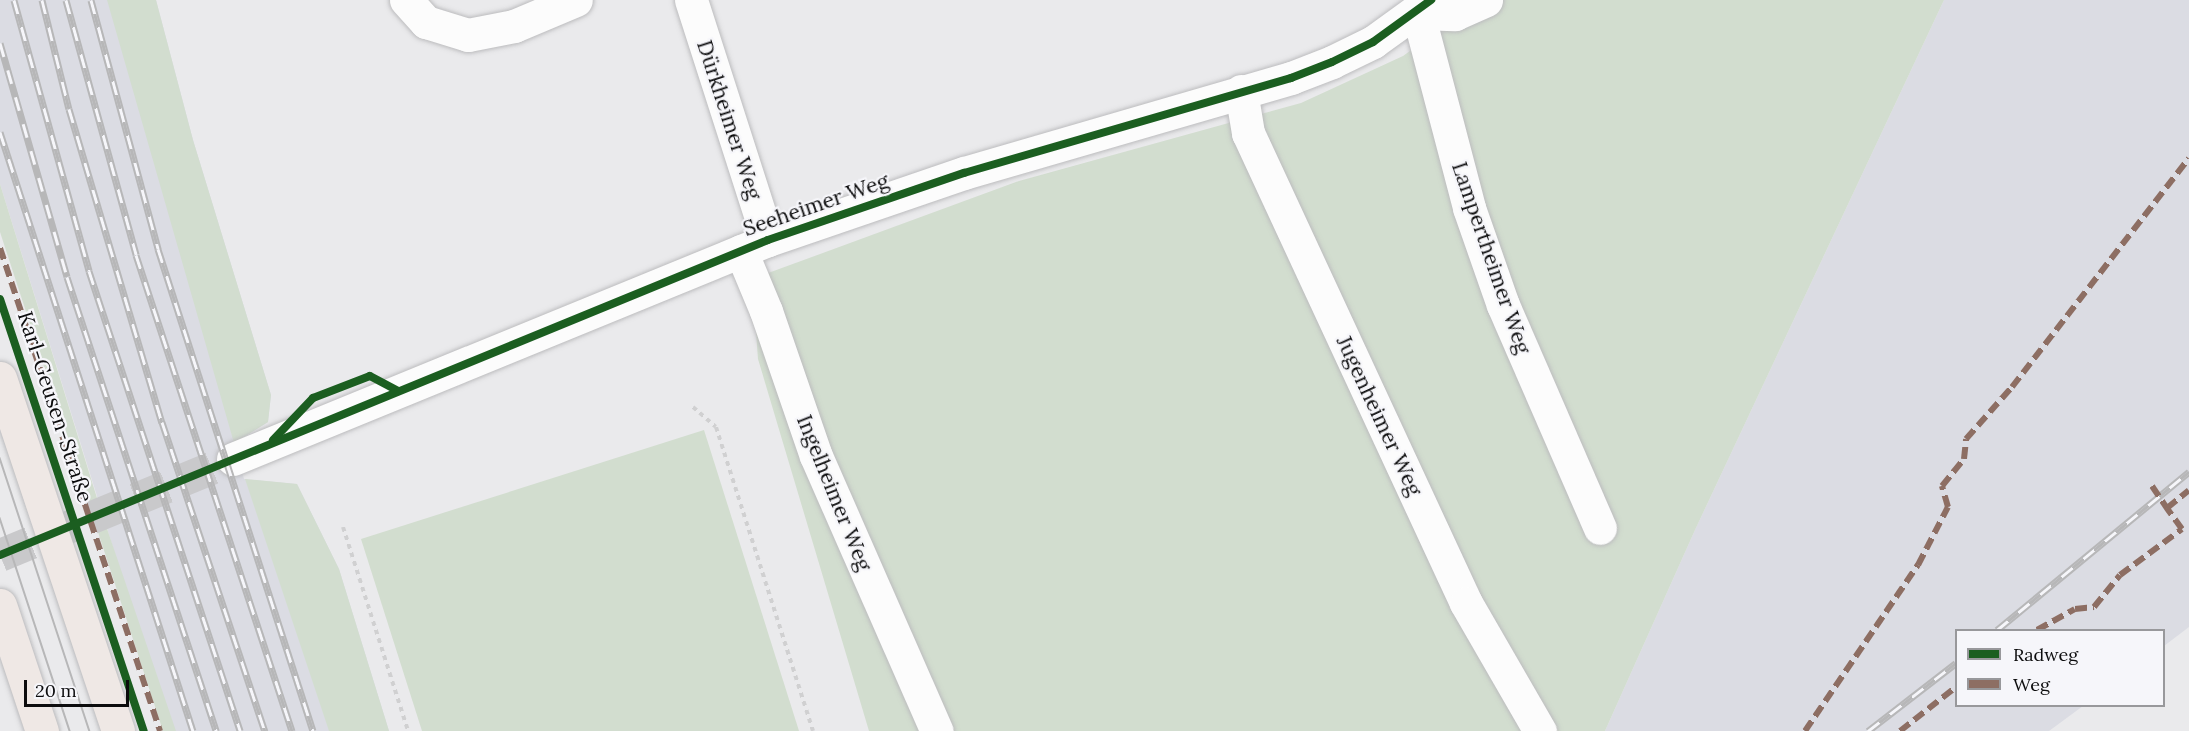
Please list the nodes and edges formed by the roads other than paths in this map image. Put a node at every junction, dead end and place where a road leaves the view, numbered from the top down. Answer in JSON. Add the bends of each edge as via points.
{"nodes":[{"id":1,"x":406,"y":0,"type":"edge"},
{"id":2,"x":576,"y":0,"type":"edge"},
{"id":3,"x":691,"y":0,"type":"edge"},
{"id":4,"x":1486,"y":0,"type":"edge"},
{"id":5,"x":1424,"y":6,"type":"edge"},
{"id":6,"x":1241,"y":91,"type":"junction"},
{"id":7,"x":754,"y":246,"type":"junction"},
{"id":8,"x":0,"y":378,"type":"edge"},
{"id":9,"x":233,"y":459,"type":"tunnel mouth"},
{"id":10,"x":1600,"y":528,"type":"dead end"},
{"id":11,"x":0,"y":605,"type":"edge"},
{"id":12,"x":42,"y":731,"type":"edge"},
{"id":13,"x":118,"y":731,"type":"edge"},
{"id":14,"x":937,"y":731,"type":"edge"},
{"id":15,"x":1540,"y":731,"type":"edge"}],
"edges":[{"from":1,"to":2,"type":"street","via":[[426,21],[468,35],[514,26]]},
{"from":3,"to":7,"type":"street","name":"Dürkheimer Weg"},
{"from":4,"to":5,"type":"street","via":[[1455,14]]},
{"from":5,"to":6,"type":"street","name":"Seeheimer Weg","via":[[1332,62]]},
{"from":5,"to":10,"type":"street","name":"Lampertheimer Weg","via":[[1469,208],[1503,305]]},
{"from":6,"to":7,"type":"street","name":"Seeheimer Weg","via":[[975,170]]},
{"from":6,"to":15,"type":"street","name":"Jugenheimer Weg","via":[[1248,133],[1466,603]]},
{"from":7,"to":9,"type":"street","name":"Seeheimer Weg"},
{"from":7,"to":14,"type":"street","name":"Ingelheimer Weg","via":[[766,311],[816,456]]},
{"from":8,"to":13,"type":"main road","name":"Karl-Geusen-Straße"},
{"from":11,"to":12,"type":"main road"}]}
